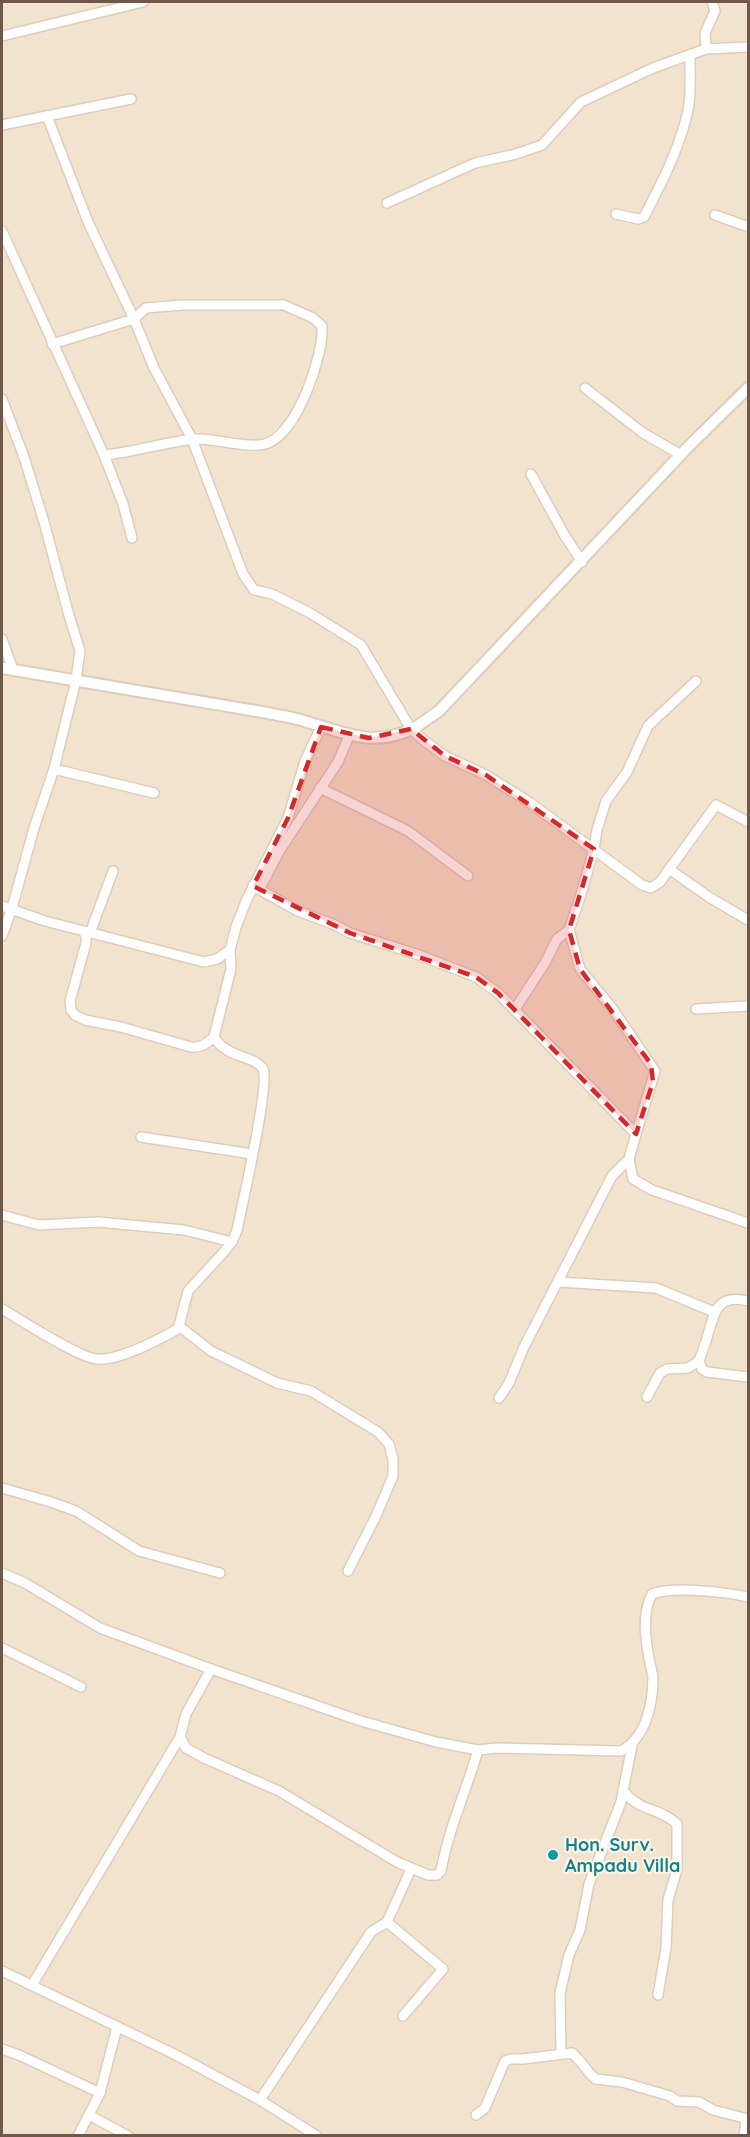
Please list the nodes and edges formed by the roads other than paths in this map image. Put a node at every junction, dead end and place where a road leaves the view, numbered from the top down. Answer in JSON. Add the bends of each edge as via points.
{"nodes":[{"id":1,"x":143,"y":2,"type":"edge"},
{"id":2,"x":712,"y":2,"type":"edge"},
{"id":3,"x":2,"y":36,"type":"edge"},
{"id":4,"x":748,"y":47,"type":"edge"},
{"id":5,"x":706,"y":49,"type":"junction"},
{"id":6,"x":690,"y":55,"type":"junction"},
{"id":7,"x":130,"y":99,"type":"dead end"},
{"id":8,"x":46,"y":116,"type":"junction"},
{"id":9,"x":2,"y":125,"type":"edge"},
{"id":10,"x":387,"y":203,"type":"dead end"},
{"id":11,"x":616,"y":214,"type":"dead end"},
{"id":12,"x":715,"y":215,"type":"dead end"},
{"id":13,"x":748,"y":225,"type":"edge"},
{"id":14,"x":2,"y":231,"type":"edge"},
{"id":15,"x":134,"y":319,"type":"junction"},
{"id":16,"x":52,"y":344,"type":"junction"},
{"id":17,"x":585,"y":388,"type":"dead end"},
{"id":18,"x":748,"y":388,"type":"edge"},
{"id":19,"x":2,"y":399,"type":"edge"},
{"id":20,"x":192,"y":440,"type":"junction"},
{"id":21,"x":104,"y":455,"type":"junction"},
{"id":22,"x":681,"y":455,"type":"junction"},
{"id":23,"x":531,"y":474,"type":"dead end"},
{"id":24,"x":132,"y":538,"type":"dead end"},
{"id":25,"x":582,"y":562,"type":"junction"},
{"id":26,"x":2,"y":639,"type":"edge"},
{"id":27,"x":7,"y":669,"type":"edge"},
{"id":28,"x":76,"y":680,"type":"junction"},
{"id":29,"x":696,"y":681,"type":"dead end"},
{"id":30,"x":321,"y":727,"type":"junction"},
{"id":31,"x":411,"y":729,"type":"junction"},
{"id":32,"x":349,"y":736,"type":"junction"},
{"id":33,"x":54,"y":769,"type":"junction"},
{"id":34,"x":320,"y":788,"type":"junction"},
{"id":35,"x":154,"y":793,"type":"dead end"},
{"id":36,"x":748,"y":822,"type":"edge"},
{"id":37,"x":594,"y":849,"type":"junction"},
{"id":38,"x":669,"y":869,"type":"junction"},
{"id":39,"x":112,"y":871,"type":"dead end"},
{"id":40,"x":468,"y":876,"type":"dead end"},
{"id":41,"x":257,"y":887,"type":"junction"},
{"id":42,"x":2,"y":906,"type":"edge"},
{"id":43,"x":12,"y":908,"type":"junction"},
{"id":44,"x":748,"y":920,"type":"edge"},
{"id":45,"x":569,"y":930,"type":"junction"},
{"id":46,"x":87,"y":932,"type":"junction"},
{"id":47,"x":2,"y":936,"type":"edge"},
{"id":48,"x":230,"y":950,"type":"junction"},
{"id":49,"x":748,"y":1006,"type":"edge"},
{"id":50,"x":515,"y":1009,"type":"junction"},
{"id":51,"x":696,"y":1009,"type":"dead end"},
{"id":52,"x":214,"y":1037,"type":"junction"},
{"id":53,"x":636,"y":1134,"type":"junction"},
{"id":54,"x":141,"y":1137,"type":"dead end"},
{"id":55,"x":252,"y":1154,"type":"junction"},
{"id":56,"x":629,"y":1159,"type":"junction"},
{"id":57,"x":2,"y":1215,"type":"edge"},
{"id":58,"x":748,"y":1223,"type":"edge"},
{"id":59,"x":232,"y":1242,"type":"junction"},
{"id":60,"x":559,"y":1281,"type":"junction"},
{"id":61,"x":748,"y":1301,"type":"edge"},
{"id":62,"x":2,"y":1310,"type":"edge"},
{"id":63,"x":714,"y":1312,"type":"junction"},
{"id":64,"x":179,"y":1326,"type":"junction"},
{"id":65,"x":699,"y":1361,"type":"junction"},
{"id":66,"x":748,"y":1377,"type":"edge"},
{"id":67,"x":647,"y":1397,"type":"dead end"},
{"id":68,"x":499,"y":1398,"type":"dead end"},
{"id":69,"x":2,"y":1488,"type":"edge"},
{"id":70,"x":348,"y":1571,"type":"dead end"},
{"id":71,"x":2,"y":1573,"type":"edge"},
{"id":72,"x":220,"y":1573,"type":"dead end"},
{"id":73,"x":748,"y":1597,"type":"edge"},
{"id":74,"x":2,"y":1648,"type":"edge"},
{"id":75,"x":211,"y":1669,"type":"junction"},
{"id":76,"x":81,"y":1688,"type":"dead end"},
{"id":77,"x":180,"y":1737,"type":"junction"},
{"id":78,"x":632,"y":1746,"type":"junction"},
{"id":79,"x":478,"y":1750,"type":"junction"},
{"id":80,"x":623,"y":1791,"type":"junction"},
{"id":81,"x":411,"y":1869,"type":"junction"},
{"id":82,"x":387,"y":1922,"type":"junction"},
{"id":83,"x":2,"y":1971,"type":"edge"},
{"id":84,"x":32,"y":1984,"type":"junction"},
{"id":85,"x":658,"y":1995,"type":"dead end"},
{"id":86,"x":403,"y":2016,"type":"dead end"},
{"id":87,"x":117,"y":2026,"type":"junction"},
{"id":88,"x":2,"y":2049,"type":"edge"},
{"id":89,"x":561,"y":2054,"type":"junction"},
{"id":90,"x":100,"y":2093,"type":"junction"},
{"id":91,"x":260,"y":2100,"type":"junction"},
{"id":92,"x":88,"y":2115,"type":"junction"},
{"id":93,"x":476,"y":2115,"type":"dead end"},
{"id":94,"x":747,"y":2119,"type":"edge"},
{"id":95,"x":78,"y":2136,"type":"edge"},
{"id":96,"x":128,"y":2136,"type":"edge"},
{"id":97,"x":317,"y":2136,"type":"edge"},
{"id":98,"x":744,"y":2136,"type":"edge"}],
"edges":[{"from":1,"to":3,"type":"street"},
{"from":2,"to":5,"type":"street","via":[[715,11],[705,33]]},
{"from":4,"to":5,"type":"street"},
{"from":5,"to":6,"type":"street"},
{"from":6,"to":10,"type":"street","via":[[580,102],[543,145],[475,163]]},
{"from":6,"to":11,"type":"street","via":[[689,102],[683,130],[655,196],[644,217]]},
{"from":7,"to":8,"type":"street"},
{"from":8,"to":9,"type":"street"},
{"from":8,"to":15,"type":"street","via":[[88,222]]},
{"from":12,"to":13,"type":"street"},
{"from":14,"to":16,"type":"street"},
{"from":15,"to":16,"type":"street"},
{"from":15,"to":20,"type":"street","via":[[154,368]]},
{"from":15,"to":20,"type":"street","via":[[146,308],[284,305],[322,326],[323,340],[301,408],[278,437],[267,444]]},
{"from":16,"to":21,"type":"street"},
{"from":17,"to":22,"type":"street","via":[[644,433]]},
{"from":18,"to":22,"type":"street"},
{"from":19,"to":28,"type":"street","via":[[24,457],[80,651]]},
{"from":20,"to":21,"type":"street"},
{"from":20,"to":31,"type":"street","via":[[243,574],[254,590],[272,594],[310,613],[361,645]]},
{"from":21,"to":24,"type":"street"},
{"from":22,"to":25,"type":"street"},
{"from":23,"to":25,"type":"street"},
{"from":25,"to":31,"type":"street","via":[[439,711]]},
{"from":26,"to":27,"type":"street"},
{"from":27,"to":28,"type":"street"},
{"from":28,"to":30,"type":"street","via":[[268,713]]},
{"from":28,"to":33,"type":"street"},
{"from":29,"to":37,"type":"street","via":[[648,726],[627,772],[606,801]]},
{"from":30,"to":32,"type":"street"},
{"from":30,"to":41,"type":"street","via":[[305,761],[288,818]]},
{"from":31,"to":32,"type":"street","via":[[384,737]]},
{"from":31,"to":37,"type":"street","via":[[446,756],[529,802]]},
{"from":32,"to":34,"type":"street","via":[[338,762]]},
{"from":33,"to":35,"type":"street"},
{"from":33,"to":43,"type":"street"},
{"from":34,"to":40,"type":"street","via":[[408,831]]},
{"from":34,"to":41,"type":"street"},
{"from":36,"to":38,"type":"street","via":[[716,805]]},
{"from":37,"to":38,"type":"street","via":[[651,888]]},
{"from":37,"to":45,"type":"street"},
{"from":38,"to":44,"type":"street"},
{"from":39,"to":46,"type":"street"},
{"from":41,"to":48,"type":"street","via":[[243,908]]},
{"from":41,"to":50,"type":"street","via":[[298,911],[350,933],[476,977]]},
{"from":42,"to":43,"type":"street"},
{"from":43,"to":46,"type":"street"},
{"from":43,"to":47,"type":"street"},
{"from":45,"to":50,"type":"street","via":[[557,939]]},
{"from":45,"to":53,"type":"street","via":[[580,969],[655,1071]]},
{"from":46,"to":48,"type":"street","via":[[204,962]]},
{"from":46,"to":52,"type":"street","via":[[70,1001],[70,1010],[75,1015],[191,1047],[198,1048]]},
{"from":48,"to":52,"type":"street","via":[[231,969]]},
{"from":49,"to":51,"type":"street"},
{"from":50,"to":53,"type":"street"},
{"from":52,"to":55,"type":"street","via":[[220,1047],[251,1060],[263,1070],[261,1115]]},
{"from":53,"to":56,"type":"street"},
{"from":54,"to":55,"type":"street"},
{"from":55,"to":59,"type":"street"},
{"from":56,"to":58,"type":"street","via":[[633,1179],[652,1190]]},
{"from":56,"to":60,"type":"street","via":[[612,1176]]},
{"from":57,"to":59,"type":"street","via":[[39,1225],[98,1222],[184,1230]]},
{"from":59,"to":64,"type":"street","via":[[188,1290]]},
{"from":60,"to":63,"type":"street","via":[[656,1288]]},
{"from":60,"to":68,"type":"street"},
{"from":61,"to":63,"type":"street","via":[[727,1300]]},
{"from":62,"to":64,"type":"street","via":[[96,1359],[126,1354]]},
{"from":63,"to":65,"type":"street"},
{"from":64,"to":70,"type":"street","via":[[211,1351],[277,1383],[311,1391],[378,1432],[389,1444],[393,1476]]},
{"from":65,"to":66,"type":"street","via":[[707,1372]]},
{"from":65,"to":67,"type":"street","via":[[688,1368],[660,1373]]},
{"from":69,"to":72,"type":"street","via":[[76,1511],[139,1551]]},
{"from":71,"to":75,"type":"street","via":[[100,1628]]},
{"from":73,"to":78,"type":"street","via":[[683,1590],[652,1594],[647,1603],[644,1632],[653,1676],[650,1700],[642,1729]]},
{"from":74,"to":76,"type":"street"},
{"from":75,"to":77,"type":"street","via":[[186,1714]]},
{"from":75,"to":79,"type":"street","via":[[361,1721]]},
{"from":77,"to":81,"type":"street","via":[[186,1748],[279,1791]]},
{"from":77,"to":84,"type":"street"},
{"from":78,"to":79,"type":"street","via":[[621,1751]]},
{"from":78,"to":80,"type":"street"},
{"from":79,"to":81,"type":"street","via":[[453,1820],[441,1871],[428,1875]]},
{"from":80,"to":85,"type":"street","via":[[639,1807],[668,1816],[677,1824],[677,1869],[668,1900],[666,1948]]},
{"from":80,"to":89,"type":"street","via":[[589,1884],[580,1930],[560,1993]]},
{"from":81,"to":82,"type":"street"},
{"from":82,"to":86,"type":"street","via":[[443,1969]]},
{"from":82,"to":91,"type":"street","via":[[371,1932]]},
{"from":83,"to":84,"type":"street"},
{"from":84,"to":87,"type":"street"},
{"from":87,"to":90,"type":"street"},
{"from":87,"to":91,"type":"street"},
{"from":88,"to":90,"type":"street"},
{"from":89,"to":93,"type":"street","via":[[505,2061],[485,2108]]},
{"from":89,"to":94,"type":"street","via":[[572,2053],[590,2074],[602,2081],[622,2082],[678,2101],[699,2102]]},
{"from":90,"to":92,"type":"street"},
{"from":91,"to":97,"type":"street"},
{"from":92,"to":95,"type":"street"},
{"from":92,"to":96,"type":"street"},
{"from":94,"to":98,"type":"street"}]}
